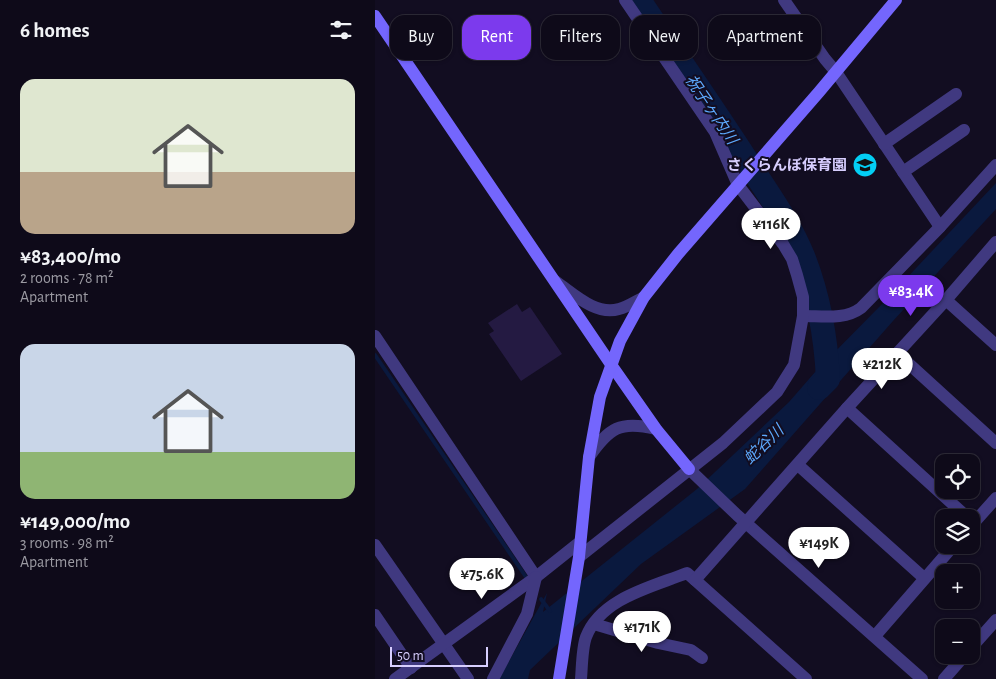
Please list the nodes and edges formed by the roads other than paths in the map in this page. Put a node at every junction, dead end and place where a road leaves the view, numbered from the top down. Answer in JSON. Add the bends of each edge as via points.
{"nodes":[{"id":1,"x":625,"y":0,"type":"edge"},
{"id":2,"x":784,"y":0,"type":"edge"},
{"id":3,"x":896,"y":0,"type":"edge"},
{"id":4,"x":375,"y":16,"type":"edge"},
{"id":5,"x":836,"y":72,"type":"junction"},
{"id":6,"x":956,"y":94,"type":"dead end"},
{"id":7,"x":964,"y":130,"type":"dead end"},
{"id":8,"x":884,"y":144,"type":"junction"},
{"id":9,"x":996,"y":165,"type":"edge"},
{"id":10,"x":903,"y":172,"type":"junction"},
{"id":11,"x":740,"y":183,"type":"junction"},
{"id":12,"x":940,"y":227,"type":"junction"},
{"id":13,"x":995,"y":245,"type":"edge"},
{"id":14,"x":555,"y":281,"type":"junction"},
{"id":15,"x":644,"y":298,"type":"junction"},
{"id":16,"x":946,"y":300,"type":"junction"},
{"id":17,"x":803,"y":316,"type":"junction"},
{"id":18,"x":375,"y":336,"type":"edge"},
{"id":19,"x":996,"y":345,"type":"edge"},
{"id":20,"x":897,"y":353,"type":"junction"},
{"id":21,"x":612,"y":366,"type":"junction"},
{"id":22,"x":847,"y":408,"type":"junction"},
{"id":23,"x":656,"y":429,"type":"junction"},
{"id":24,"x":996,"y":443,"type":"edge"},
{"id":25,"x":589,"y":457,"type":"junction"},
{"id":26,"x":798,"y":465,"type":"junction"},
{"id":27,"x":689,"y":469,"type":"junction"},
{"id":28,"x":996,"y":498,"type":"edge"},
{"id":29,"x":957,"y":509,"type":"edge"},
{"id":30,"x":980,"y":513,"type":"edge"},
{"id":31,"x":741,"y":518,"type":"junction"},
{"id":32,"x":580,"y":542,"type":"junction"},
{"id":33,"x":375,"y":545,"type":"edge"},
{"id":34,"x":946,"y":554,"type":"edge"},
{"id":35,"x":579,"y":557,"type":"junction"},
{"id":36,"x":536,"y":577,"type":"junction"},
{"id":37,"x":924,"y":578,"type":"junction"},
{"id":38,"x":695,"y":580,"type":"junction"},
{"id":39,"x":375,"y":615,"type":"edge"},
{"id":40,"x":996,"y":620,"type":"edge"},
{"id":41,"x":594,"y":624,"type":"junction"},
{"id":42,"x":875,"y":636,"type":"junction"},
{"id":43,"x":980,"y":638,"type":"edge"},
{"id":44,"x":444,"y":645,"type":"junction"},
{"id":45,"x":702,"y":658,"type":"dead end"},
{"id":46,"x":957,"y":664,"type":"edge"},
{"id":47,"x":411,"y":668,"type":"junction"},
{"id":48,"x":395,"y":679,"type":"edge"},
{"id":49,"x":467,"y":679,"type":"edge"},
{"id":50,"x":493,"y":679,"type":"edge"},
{"id":51,"x":559,"y":679,"type":"edge"},
{"id":52,"x":581,"y":679,"type":"edge"},
{"id":53,"x":806,"y":679,"type":"edge"},
{"id":54,"x":922,"y":679,"type":"edge"},
{"id":55,"x":944,"y":679,"type":"edge"}],
"edges":[{"from":1,"to":11,"type":"street","via":[[715,132]]},
{"from":2,"to":5,"type":"street"},
{"from":3,"to":5,"type":"street"},
{"from":4,"to":14,"type":"street"},
{"from":5,"to":8,"type":"street"},
{"from":5,"to":11,"type":"street"},
{"from":6,"to":8,"type":"street","via":[[937,100]]},
{"from":7,"to":10,"type":"street"},
{"from":8,"to":10,"type":"street"},
{"from":9,"to":12,"type":"street"},
{"from":10,"to":12,"type":"street"},
{"from":11,"to":15,"type":"street"},
{"from":11,"to":17,"type":"street","via":[[792,259],[803,297]]},
{"from":12,"to":17,"type":"street","via":[[853,314]]},
{"from":13,"to":16,"type":"street"},
{"from":14,"to":15,"type":"street","via":[[597,309],[606,311],[618,310]]},
{"from":14,"to":21,"type":"street"},
{"from":15,"to":21,"type":"street","via":[[620,341]]},
{"from":16,"to":19,"type":"street"},
{"from":16,"to":20,"type":"street"},
{"from":17,"to":27,"type":"street","via":[[794,365],[777,392]]},
{"from":18,"to":36,"type":"street"},
{"from":20,"to":22,"type":"street"},
{"from":20,"to":24,"type":"street"},
{"from":21,"to":23,"type":"street"},
{"from":21,"to":25,"type":"street","via":[[600,397]]},
{"from":22,"to":26,"type":"street"},
{"from":22,"to":29,"type":"street"},
{"from":23,"to":25,"type":"street","via":[[625,425],[615,429],[601,440]]},
{"from":23,"to":27,"type":"street"},
{"from":25,"to":32,"type":"street"},
{"from":26,"to":31,"type":"street"},
{"from":26,"to":37,"type":"street"},
{"from":27,"to":31,"type":"street"},
{"from":27,"to":35,"type":"street"},
{"from":28,"to":30,"type":"street"},
{"from":31,"to":38,"type":"street"},
{"from":31,"to":42,"type":"street"},
{"from":32,"to":35,"type":"street"},
{"from":32,"to":36,"type":"street"},
{"from":33,"to":44,"type":"street"},
{"from":34,"to":37,"type":"street"},
{"from":35,"to":51,"type":"street"},
{"from":36,"to":44,"type":"street"},
{"from":36,"to":50,"type":"street","via":[[527,614]]},
{"from":37,"to":42,"type":"street"},
{"from":38,"to":41,"type":"street","via":[[687,573],[618,601]]},
{"from":38,"to":53,"type":"street"},
{"from":39,"to":47,"type":"street"},
{"from":40,"to":43,"type":"street"},
{"from":41,"to":45,"type":"street","via":[[691,650]]},
{"from":41,"to":52,"type":"street","via":[[586,637]]},
{"from":42,"to":54,"type":"street"},
{"from":44,"to":47,"type":"street"},
{"from":44,"to":49,"type":"street"},
{"from":46,"to":55,"type":"street"},
{"from":47,"to":48,"type":"street"}]}
